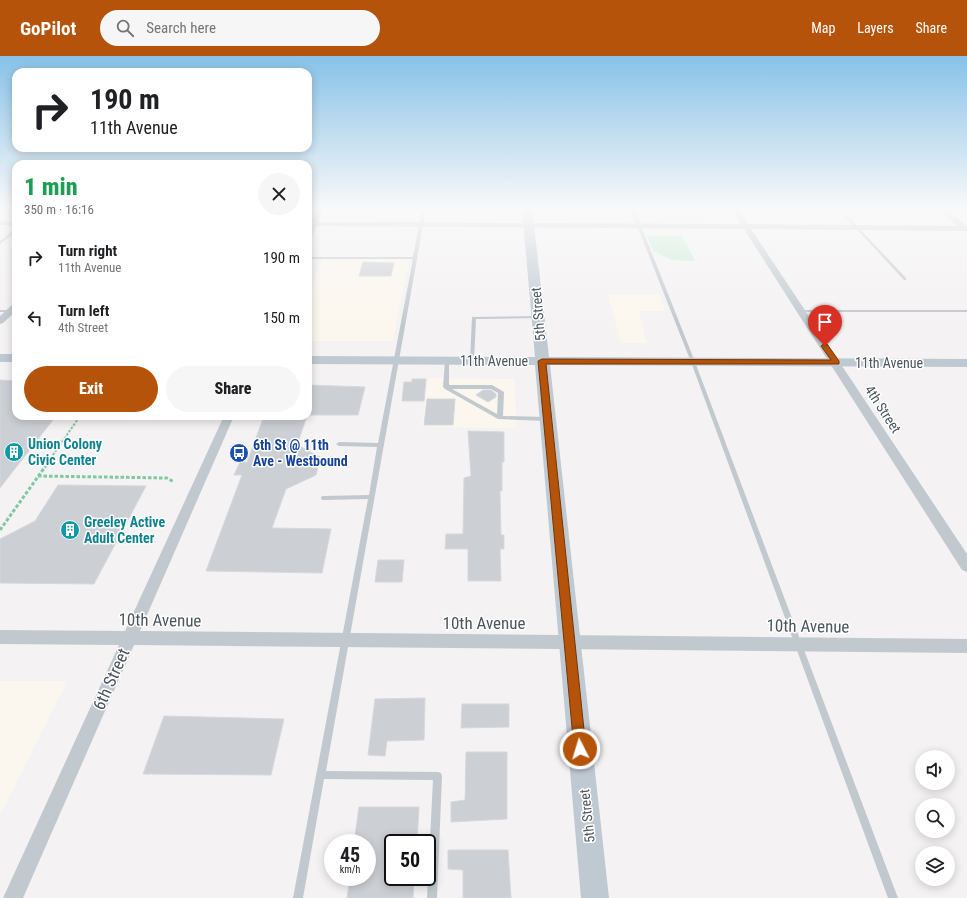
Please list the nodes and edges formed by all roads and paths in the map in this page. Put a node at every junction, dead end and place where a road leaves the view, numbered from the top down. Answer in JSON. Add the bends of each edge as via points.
{"nodes":[{"id":1,"x":416,"y":247,"type":"edge"},
{"id":2,"x":531,"y":247,"type":"edge"},
{"id":3,"x":648,"y":247,"type":"edge"},
{"id":4,"x":760,"y":247,"type":"edge"},
{"id":5,"x":876,"y":247,"type":"edge"},
{"id":6,"x":312,"y":258,"type":"edge"},
{"id":7,"x":414,"y":258,"type":"junction"},
{"id":8,"x":905,"y":279,"type":"dead end"},
{"id":9,"x":12,"y":309,"type":"edge"},
{"id":10,"x":12,"y":310,"type":"edge"},
{"id":11,"x":802,"y":310,"type":"junction"},
{"id":12,"x":0,"y":311,"type":"edge"},
{"id":13,"x":967,"y":311,"type":"edge"},
{"id":14,"x":538,"y":317,"type":"junction"},
{"id":15,"x":0,"y":322,"type":"edge"},
{"id":16,"x":0,"y":358,"type":"edge"},
{"id":17,"x":12,"y":358,"type":"edge"},
{"id":18,"x":312,"y":360,"type":"edge"},
{"id":19,"x":395,"y":360,"type":"junction"},
{"id":20,"x":447,"y":361,"type":"junction"},
{"id":21,"x":472,"y":361,"type":"junction"},
{"id":22,"x":542,"y":361,"type":"junction"},
{"id":23,"x":693,"y":362,"type":"junction"},
{"id":24,"x":836,"y":363,"type":"junction"},
{"id":25,"x":967,"y":363,"type":"edge"},
{"id":26,"x":446,"y":387,"type":"junction"},
{"id":27,"x":500,"y":418,"type":"junction"},
{"id":28,"x":548,"y":419,"type":"junction"},
{"id":29,"x":77,"y":420,"type":"edge"},
{"id":30,"x":227,"y":420,"type":"edge"},
{"id":31,"x":339,"y":444,"type":"dead end"},
{"id":32,"x":380,"y":444,"type":"junction"},
{"id":33,"x":38,"y":476,"type":"junction"},
{"id":34,"x":174,"y":482,"type":"dead end"},
{"id":35,"x":370,"y":497,"type":"junction"},
{"id":36,"x":324,"y":498,"type":"dead end"},
{"id":37,"x":0,"y":530,"type":"edge"},
{"id":38,"x":967,"y":566,"type":"edge"},
{"id":39,"x":0,"y":637,"type":"edge"},
{"id":40,"x":129,"y":638,"type":"junction"},
{"id":41,"x":344,"y":641,"type":"junction"},
{"id":42,"x":570,"y":642,"type":"junction"},
{"id":43,"x":799,"y":644,"type":"junction"},
{"id":44,"x":967,"y":646,"type":"edge"},
{"id":45,"x":320,"y":775,"type":"junction"},
{"id":46,"x":13,"y":898,"type":"edge"},
{"id":47,"x":298,"y":898,"type":"edge"},
{"id":48,"x":432,"y":898,"type":"edge"},
{"id":49,"x":595,"y":898,"type":"edge"},
{"id":50,"x":893,"y":898,"type":"edge"}],
"edges":[{"from":1,"to":7,"type":"lane"},
{"from":2,"to":14,"type":"main road","name":"5th Street"},
{"from":3,"to":23,"type":"lane"},
{"from":4,"to":11,"type":"street","name":"4th Street"},
{"from":5,"to":8,"type":"lane"},
{"from":6,"to":7,"type":"lane"},
{"from":7,"to":19,"type":"lane"},
{"from":9,"to":12,"type":"lane"},
{"from":10,"to":15,"type":"street"},
{"from":11,"to":13,"type":"lane"},
{"from":11,"to":24,"type":"street","name":"4th Street"},
{"from":14,"to":21,"type":"lane","via":[[474,318]]},
{"from":14,"to":22,"type":"main road","name":"5th Street"},
{"from":16,"to":17,"type":"main road"},
{"from":18,"to":19,"type":"main road","name":"11th Avenue"},
{"from":19,"to":20,"type":"main road","name":"11th Avenue"},
{"from":19,"to":32,"type":"lane"},
{"from":20,"to":21,"type":"main road","name":"11th Avenue"},
{"from":20,"to":26,"type":"lane"},
{"from":21,"to":22,"type":"main road","name":"11th Avenue"},
{"from":22,"to":23,"type":"main road","name":"11th Avenue"},
{"from":22,"to":28,"type":"main road","name":"5th Street"},
{"from":23,"to":24,"type":"main road","name":"11th Avenue"},
{"from":23,"to":43,"type":"lane"},
{"from":24,"to":25,"type":"main road","name":"11th Avenue"},
{"from":24,"to":38,"type":"street","name":"4th Street"},
{"from":26,"to":27,"type":"lane"},
{"from":26,"to":27,"type":"lane","via":[[492,387],[500,392]]},
{"from":27,"to":28,"type":"lane"},
{"from":28,"to":42,"type":"main road","name":"5th Street"},
{"from":29,"to":33,"type":"path"},
{"from":30,"to":40,"type":"street","name":"6th Street"},
{"from":31,"to":32,"type":"lane"},
{"from":32,"to":35,"type":"lane"},
{"from":33,"to":34,"type":"path","via":[[167,478]]},
{"from":33,"to":37,"type":"path"},
{"from":35,"to":36,"type":"lane"},
{"from":35,"to":41,"type":"lane"},
{"from":39,"to":40,"type":"street","name":"10th Avenue"},
{"from":40,"to":41,"type":"street","name":"10th Avenue"},
{"from":40,"to":46,"type":"street","name":"6th Street"},
{"from":41,"to":42,"type":"street","name":"10th Avenue"},
{"from":41,"to":45,"type":"lane"},
{"from":42,"to":43,"type":"street","name":"10th Avenue"},
{"from":42,"to":49,"type":"main road","name":"5th Street"},
{"from":43,"to":44,"type":"street","name":"10th Avenue"},
{"from":43,"to":50,"type":"lane"},
{"from":45,"to":47,"type":"lane"},
{"from":45,"to":48,"type":"lane","via":[[438,776]]}]}
